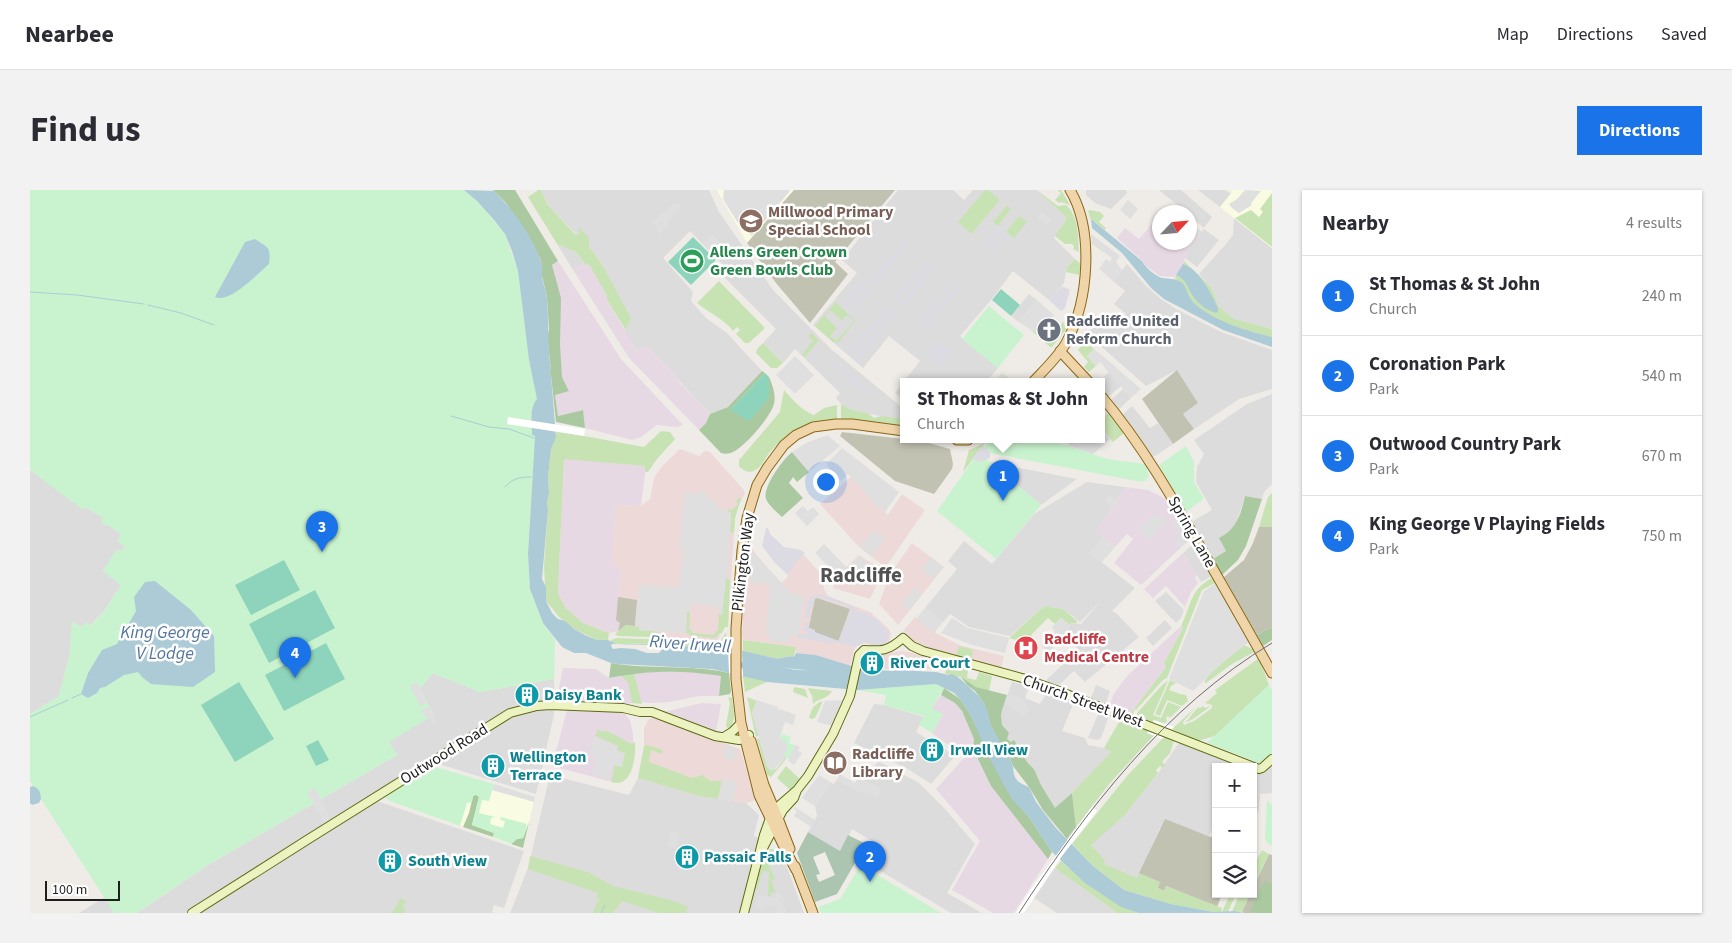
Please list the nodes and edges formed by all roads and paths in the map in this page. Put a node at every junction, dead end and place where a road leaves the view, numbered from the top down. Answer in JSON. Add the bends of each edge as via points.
{"nodes":[{"id":1,"x":1070,"y":190,"type":"edge"},
{"id":2,"x":1060,"y":351,"type":"junction"},
{"id":3,"x":1036,"y":378,"type":"edge"},
{"id":4,"x":1085,"y":378,"type":"edge"},
{"id":5,"x":1105,"y":401,"type":"edge"},
{"id":6,"x":900,"y":430,"type":"edge"},
{"id":7,"x":1272,"y":673,"type":"edge"},
{"id":8,"x":739,"y":695,"type":"junction"},
{"id":9,"x":741,"y":722,"type":"junction"},
{"id":10,"x":724,"y":736,"type":"junction"},
{"id":11,"x":746,"y":736,"type":"junction"},
{"id":12,"x":1272,"y":759,"type":"edge"},
{"id":13,"x":764,"y":785,"type":"junction"},
{"id":14,"x":797,"y":790,"type":"junction"},
{"id":15,"x":787,"y":797,"type":"junction"},
{"id":16,"x":774,"y":818,"type":"junction"},
{"id":17,"x":765,"y":845,"type":"junction"},
{"id":18,"x":786,"y":851,"type":"junction"},
{"id":19,"x":760,"y":854,"type":"junction"},
{"id":20,"x":796,"y":870,"type":"junction"},
{"id":21,"x":192,"y":913,"type":"edge"},
{"id":22,"x":744,"y":913,"type":"edge"},
{"id":23,"x":813,"y":913,"type":"edge"}],
"edges":[{"from":1,"to":2,"type":"main road","via":[[1083,221],[1085,286],[1067,343]]},
{"from":2,"to":3,"type":"main road"},
{"from":2,"to":4,"type":"main road"},
{"from":5,"to":7,"type":"main road","name":"Spring Lane","via":[[1160,478]]},
{"from":6,"to":8,"type":"main road","name":"Pilkington Way","via":[[852,424],[813,427],[784,446],[757,485],[747,518],[740,569],[735,642]]},
{"from":8,"to":9,"type":"main road","name":"Pilkington Way"},
{"from":8,"to":11,"type":"main road","name":"Pilkington Way"},
{"from":9,"to":10,"type":"street"},
{"from":9,"to":11,"type":"main road","name":"Pilkington Way"},
{"from":10,"to":11,"type":"street","name":"Outwood Road","via":[[739,740]]},
{"from":10,"to":21,"type":"street","name":"Outwood Road","via":[[715,736],[652,712],[623,708],[543,706],[510,713]]},
{"from":11,"to":13,"type":"main road","name":"Pilkington Way"},
{"from":11,"to":16,"type":"main road","name":"Pilkington Way","via":[[759,795]]},
{"from":12,"to":14,"type":"street","name":"Church Street West","via":[[1259,769],[1022,678],[923,651],[903,638],[889,649],[861,651],[851,692],[833,734]]},
{"from":13,"to":15,"type":"street","via":[[773,796]]},
{"from":13,"to":16,"type":"main road","name":"Pilkington Way"},
{"from":14,"to":15,"type":"street"},
{"from":14,"to":16,"type":"street","via":[[794,798]]},
{"from":15,"to":16,"type":"street"},
{"from":16,"to":17,"type":"street"},
{"from":16,"to":18,"type":"main road"},
{"from":16,"to":19,"type":"street","via":[[764,835]]},
{"from":16,"to":20,"type":"main road"},
{"from":17,"to":18,"type":"street","via":[[776,843]]},
{"from":17,"to":19,"type":"street"},
{"from":18,"to":20,"type":"main road"},
{"from":19,"to":22,"type":"street"},
{"from":20,"to":23,"type":"main road"}]}
